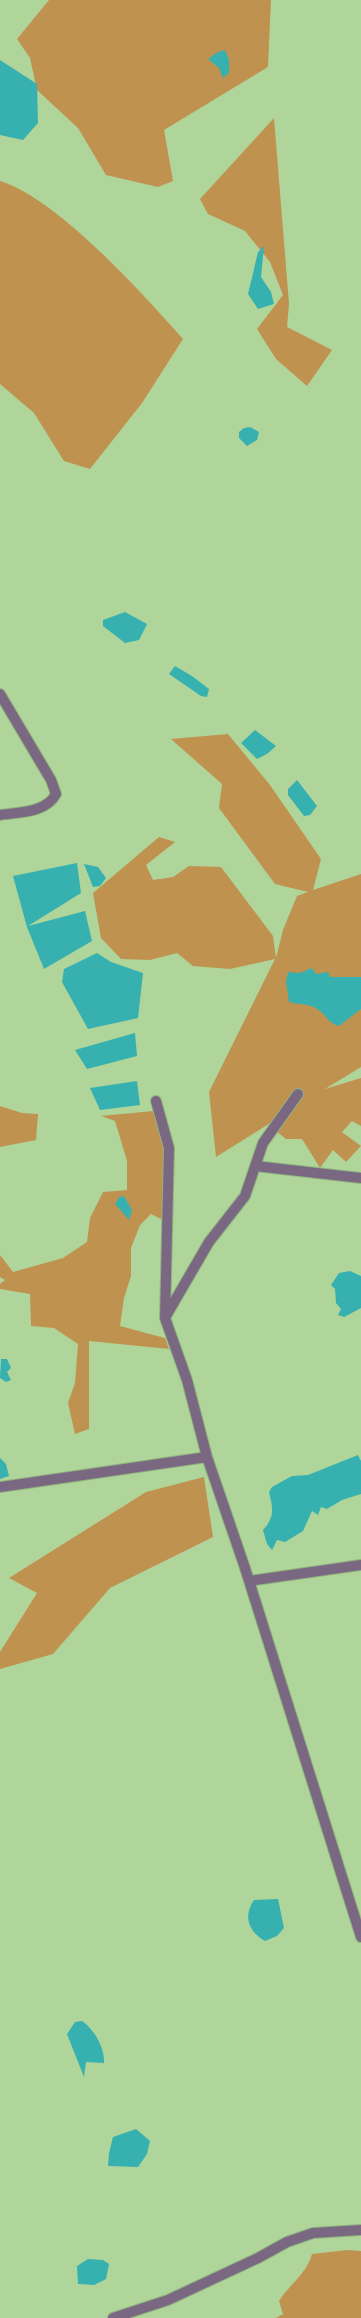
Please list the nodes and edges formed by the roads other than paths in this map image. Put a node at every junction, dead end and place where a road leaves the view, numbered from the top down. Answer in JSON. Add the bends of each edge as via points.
{"nodes":[{"id":1,"x":0,"y":694,"type":"edge"},
{"id":2,"x":0,"y":814,"type":"edge"},
{"id":3,"x":298,"y":1094,"type":"dead end"},
{"id":4,"x":156,"y":1101,"type":"dead end"},
{"id":5,"x":255,"y":1166,"type":"junction"},
{"id":6,"x":361,"y":1178,"type":"edge"},
{"id":7,"x":165,"y":1318,"type":"junction"},
{"id":8,"x":207,"y":1457,"type":"junction"},
{"id":9,"x":0,"y":1487,"type":"edge"},
{"id":10,"x":361,"y":1565,"type":"edge"},
{"id":11,"x":249,"y":1581,"type":"junction"},
{"id":12,"x":361,"y":1937,"type":"edge"},
{"id":13,"x":361,"y":2230,"type":"edge"},
{"id":14,"x":112,"y":2318,"type":"edge"}],
"edges":[{"from":1,"to":2,"type":"street","via":[[52,780],[56,794],[51,803],[44,807]]},
{"from":3,"to":5,"type":"street","via":[[263,1143]]},
{"from":4,"to":7,"type":"street","via":[[169,1148]]},
{"from":5,"to":6,"type":"street"},
{"from":5,"to":7,"type":"street","via":[[245,1196],[208,1242]]},
{"from":7,"to":8,"type":"street","via":[[187,1380]]},
{"from":8,"to":9,"type":"street"},
{"from":8,"to":11,"type":"street"},
{"from":10,"to":11,"type":"street"},
{"from":11,"to":12,"type":"street"},
{"from":13,"to":14,"type":"street","via":[[306,2235],[168,2300]]}]}
